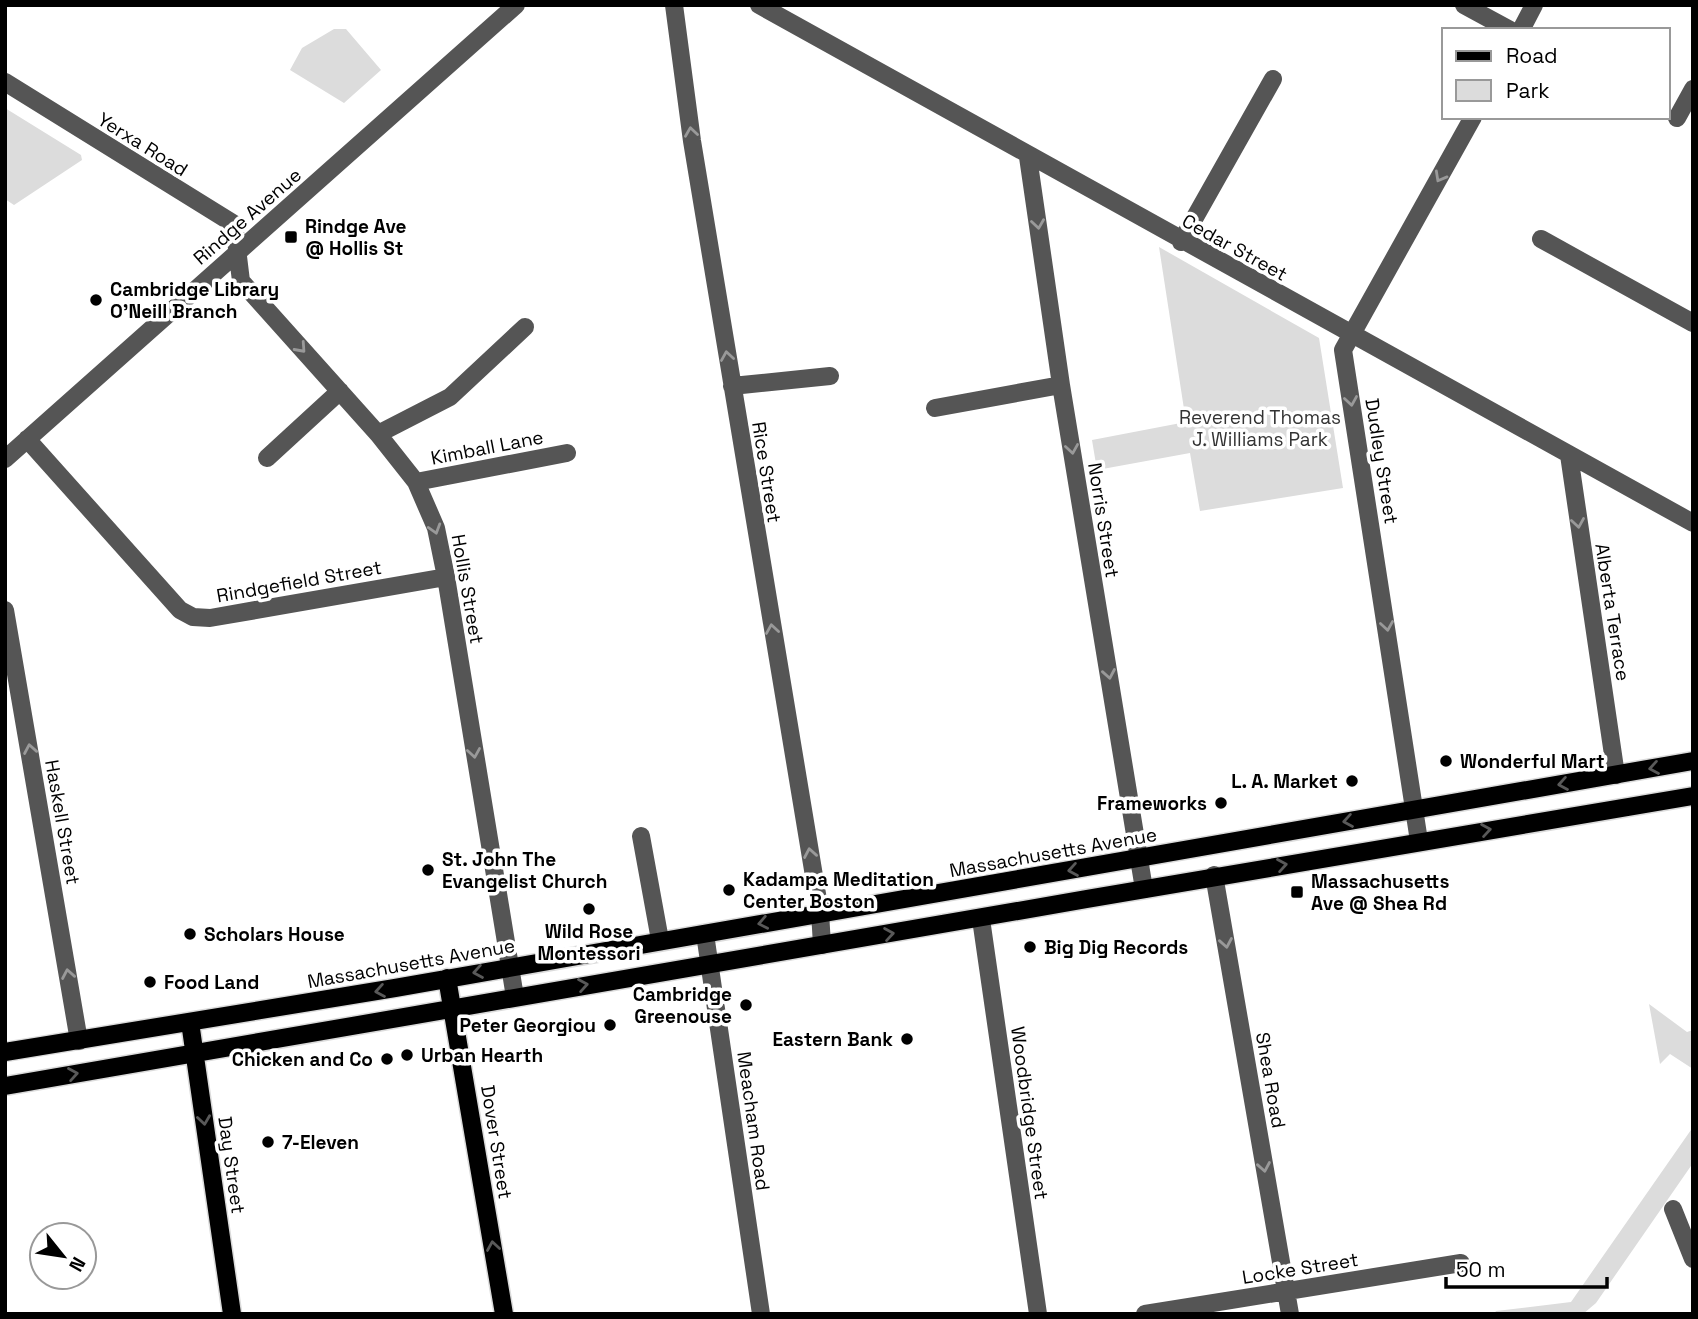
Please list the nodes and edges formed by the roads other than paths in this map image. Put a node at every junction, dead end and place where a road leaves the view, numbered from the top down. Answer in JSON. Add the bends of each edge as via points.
{"nodes":[{"id":1,"x":516,"y":5,"type":"edge"},
{"id":2,"x":674,"y":5,"type":"edge"},
{"id":3,"x":759,"y":5,"type":"edge"},
{"id":4,"x":1464,"y":5,"type":"edge"},
{"id":5,"x":1534,"y":5,"type":"edge"},
{"id":6,"x":1506,"y":28,"type":"edge"},
{"id":7,"x":1522,"y":28,"type":"edge"},
{"id":8,"x":1273,"y":79,"type":"dead end"},
{"id":9,"x":5,"y":82,"type":"edge"},
{"id":10,"x":1693,"y":89,"type":"edge"},
{"id":11,"x":1472,"y":119,"type":"edge"},
{"id":12,"x":1679,"y":119,"type":"edge"},
{"id":13,"x":1028,"y":157,"type":"junction"},
{"id":14,"x":1541,"y":239,"type":"dead end"},
{"id":15,"x":1181,"y":242,"type":"junction"},
{"id":16,"x":237,"y":254,"type":"junction"},
{"id":17,"x":1693,"y":323,"type":"edge"},
{"id":18,"x":525,"y":327,"type":"dead end"},
{"id":19,"x":1352,"y":335,"type":"junction"},
{"id":20,"x":830,"y":376,"type":"dead end"},
{"id":21,"x":1061,"y":385,"type":"junction"},
{"id":22,"x":732,"y":386,"type":"junction"},
{"id":23,"x":340,"y":391,"type":"junction"},
{"id":24,"x":935,"y":408,"type":"dead end"},
{"id":25,"x":378,"y":434,"type":"junction"},
{"id":26,"x":27,"y":439,"type":"junction"},
{"id":27,"x":567,"y":453,"type":"dead end"},
{"id":28,"x":1569,"y":455,"type":"junction"},
{"id":29,"x":267,"y":458,"type":"dead end"},
{"id":30,"x":5,"y":459,"type":"edge"},
{"id":31,"x":416,"y":482,"type":"junction"},
{"id":32,"x":1693,"y":523,"type":"edge"},
{"id":33,"x":446,"y":577,"type":"junction"},
{"id":34,"x":5,"y":610,"type":"edge"},
{"id":35,"x":1693,"y":761,"type":"edge"},
{"id":36,"x":1616,"y":775,"type":"junction"},
{"id":37,"x":1693,"y":796,"type":"edge"},
{"id":38,"x":1415,"y":809,"type":"junction"},
{"id":39,"x":641,"y":836,"type":"dead end"},
{"id":40,"x":1419,"y":841,"type":"junction"},
{"id":41,"x":1140,"y":859,"type":"junction"},
{"id":42,"x":1214,"y":875,"type":"junction"},
{"id":43,"x":1144,"y":889,"type":"junction"},
{"id":44,"x":820,"y":912,"type":"junction"},
{"id":45,"x":981,"y":919,"type":"junction"},
{"id":46,"x":705,"y":934,"type":"junction"},
{"id":47,"x":660,"y":940,"type":"junction"},
{"id":48,"x":822,"y":945,"type":"junction"},
{"id":49,"x":709,"y":962,"type":"junction"},
{"id":50,"x":509,"y":967,"type":"junction"},
{"id":51,"x":447,"y":978,"type":"junction"},
{"id":52,"x":515,"y":997,"type":"junction"},
{"id":53,"x":453,"y":1008,"type":"junction"},
{"id":54,"x":190,"y":1022,"type":"junction"},
{"id":55,"x":79,"y":1041,"type":"junction"},
{"id":56,"x":5,"y":1052,"type":"edge"},
{"id":57,"x":195,"y":1053,"type":"junction"},
{"id":58,"x":5,"y":1086,"type":"edge"},
{"id":59,"x":1673,"y":1209,"type":"dead end"},
{"id":60,"x":1693,"y":1259,"type":"edge"},
{"id":61,"x":1461,"y":1263,"type":"dead end"},
{"id":62,"x":1286,"y":1292,"type":"junction"},
{"id":63,"x":232,"y":1314,"type":"edge"},
{"id":64,"x":504,"y":1314,"type":"edge"},
{"id":65,"x":761,"y":1314,"type":"edge"},
{"id":66,"x":1038,"y":1314,"type":"edge"},
{"id":67,"x":1145,"y":1314,"type":"edge"},
{"id":68,"x":1290,"y":1314,"type":"edge"}],
"edges":[{"from":1,"to":16,"type":"street","name":"Rindge Avenue"},
{"from":22,"to":2,"type":"street","name":"Rice Street","one_way":true},
{"from":3,"to":13,"type":"street","name":"Cedar Street"},
{"from":4,"to":6,"type":"street"},
{"from":5,"to":7,"type":"street"},
{"from":8,"to":15,"type":"street"},
{"from":9,"to":16,"type":"street","name":"Yerxa Road","via":[[234,224]]},
{"from":10,"to":12,"type":"street"},
{"from":11,"to":19,"type":"street","name":"Dudley Street","one_way":true},
{"from":13,"to":15,"type":"street","name":"Cedar Street"},
{"from":13,"to":21,"type":"street","name":"Norris Street","one_way":true},
{"from":14,"to":17,"type":"street"},
{"from":15,"to":19,"type":"street","name":"Cedar Street"},
{"from":16,"to":23,"type":"street","name":"Hollis Street","one_way":true,"via":[[241,281]]},
{"from":16,"to":26,"type":"street","name":"Rindge Avenue"},
{"from":18,"to":25,"type":"street","via":[[450,397]]},
{"from":19,"to":28,"type":"street","name":"Cedar Street"},
{"from":19,"to":38,"type":"street","name":"Dudley Street","one_way":true,"via":[[1343,350]]},
{"from":20,"to":22,"type":"street"},
{"from":21,"to":24,"type":"street"},
{"from":21,"to":41,"type":"street","name":"Norris Street","one_way":true},
{"from":44,"to":22,"type":"street","name":"Rice Street","one_way":true},
{"from":23,"to":25,"type":"street","name":"Hollis Street"},
{"from":23,"to":29,"type":"street"},
{"from":25,"to":31,"type":"street","name":"Hollis Street"},
{"from":26,"to":30,"type":"street","name":"Rindge Avenue"},
{"from":26,"to":33,"type":"street","name":"Rindgefield Street","via":[[180,610],[192,617],[210,618]]},
{"from":27,"to":31,"type":"street","name":"Kimball Lane"},
{"from":28,"to":32,"type":"street","name":"Cedar Street"},
{"from":28,"to":36,"type":"street","name":"Alberta Terrace","one_way":true},
{"from":31,"to":33,"type":"street","name":"Hollis Street","one_way":true,"via":[[436,528]]},
{"from":33,"to":50,"type":"street","name":"Hollis Street","one_way":true},
{"from":55,"to":34,"type":"street","name":"Haskell Street","one_way":true},
{"from":35,"to":36,"type":"main road","name":"Massachusetts Avenue","one_way":true},
{"from":36,"to":38,"type":"main road","name":"Massachusetts Avenue","one_way":true},
{"from":40,"to":37,"type":"main road","one_way":true},
{"from":38,"to":40,"type":"street","name":"Dudley Street"},
{"from":38,"to":41,"type":"main road","name":"Massachusetts Avenue","one_way":true},
{"from":39,"to":47,"type":"street"},
{"from":42,"to":40,"type":"main road","one_way":true},
{"from":41,"to":43,"type":"street","name":"Norris Street"},
{"from":41,"to":44,"type":"main road","name":"Massachusetts Avenue","one_way":true},
{"from":42,"to":43,"type":"main road"},
{"from":42,"to":62,"type":"street","name":"Shea Road","one_way":true},
{"from":43,"to":45,"type":"main road"},
{"from":44,"to":46,"type":"main road","name":"Massachusetts Avenue","one_way":true},
{"from":44,"to":48,"type":"street","name":"Rice Street"},
{"from":48,"to":45,"type":"main road","one_way":true},
{"from":45,"to":66,"type":"street","name":"Woodbridge Street"},
{"from":46,"to":47,"type":"main road","name":"Massachusetts Avenue"},
{"from":46,"to":49,"type":"street","name":"Meacham Road"},
{"from":47,"to":50,"type":"main road","name":"Massachusetts Avenue"},
{"from":48,"to":49,"type":"main road"},
{"from":52,"to":49,"type":"main road","one_way":true},
{"from":49,"to":65,"type":"street","name":"Meacham Road"},
{"from":50,"to":51,"type":"main road","name":"Massachusetts Avenue","one_way":true},
{"from":50,"to":52,"type":"street","name":"Hollis Street"},
{"from":51,"to":53,"type":"main road","name":"Dover Street"},
{"from":51,"to":54,"type":"main road","name":"Massachusetts Avenue","one_way":true},
{"from":52,"to":53,"type":"main road"},
{"from":53,"to":57,"type":"main road"},
{"from":64,"to":53,"type":"main road","name":"Dover Street","one_way":true},
{"from":54,"to":55,"type":"main road","name":"Massachusetts Avenue"},
{"from":54,"to":57,"type":"main road","name":"Day Street"},
{"from":55,"to":56,"type":"main road","name":"Massachusetts Avenue"},
{"from":58,"to":57,"type":"main road","one_way":true},
{"from":57,"to":63,"type":"main road","name":"Day Street","one_way":true},
{"from":59,"to":60,"type":"street"},
{"from":61,"to":62,"type":"street","name":"Locke Street"},
{"from":62,"to":67,"type":"street","name":"Locke Street"},
{"from":62,"to":68,"type":"street","name":"Shea Road"}]}
